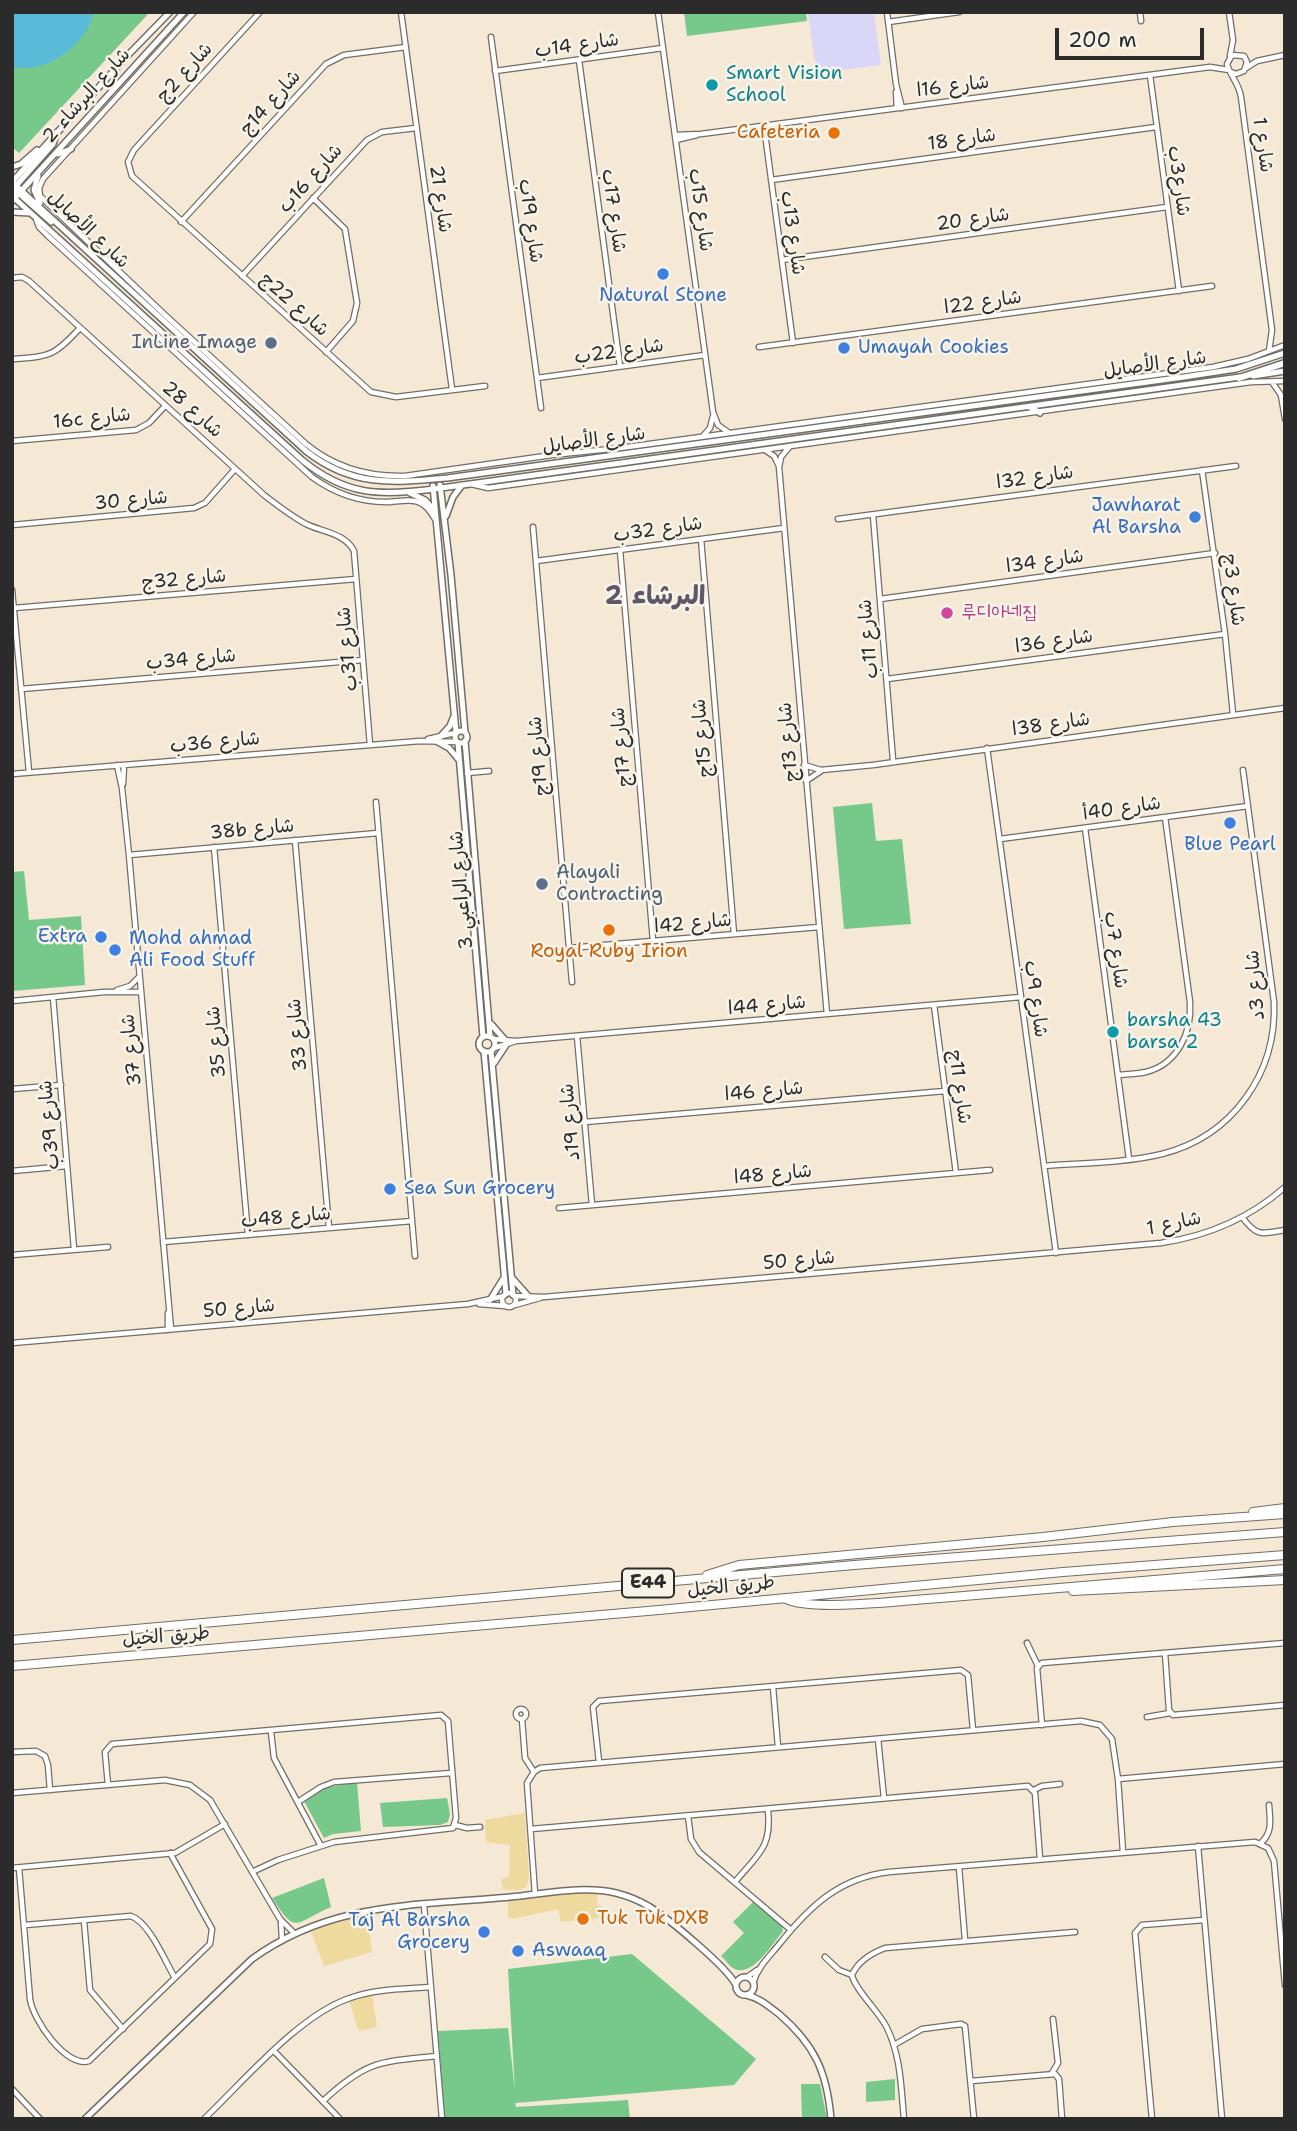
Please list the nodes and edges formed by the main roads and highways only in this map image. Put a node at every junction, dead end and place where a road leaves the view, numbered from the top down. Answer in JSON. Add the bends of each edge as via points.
{"nodes":[{"id":1,"x":1285,"y":363,"type":"edge"},
{"id":2,"x":1239,"y":378,"type":"road end"},
{"id":3,"x":1285,"y":1508,"type":"edge"},
{"id":4,"x":1285,"y":1514,"type":"edge"},
{"id":5,"x":1231,"y":1519,"type":"junction"},
{"id":6,"x":1285,"y":1532,"type":"edge"},
{"id":7,"x":1285,"y":1555,"type":"edge"},
{"id":8,"x":1281,"y":1569,"type":"edge"},
{"id":9,"x":703,"y":1578,"type":"junction"},
{"id":10,"x":1285,"y":1580,"type":"edge"},
{"id":11,"x":1060,"y":1589,"type":"junction"},
{"id":12,"x":785,"y":1598,"type":"junction"},
{"id":13,"x":12,"y":1640,"type":"edge"},
{"id":14,"x":12,"y":1666,"type":"edge"}],
"edges":[{"from":1,"to":2,"type":"main road"},
{"from":3,"to":5,"type":"highway"},
{"from":4,"to":5,"type":"highway"},
{"from":5,"to":9,"type":"highway","via":[[739,1565]]},
{"from":6,"to":9,"type":"highway","name":"طريق الخيل","number":"E44"},
{"from":7,"to":12,"type":"highway","name":"طريق الخيل","number":"E44"},
{"from":8,"to":11,"type":"highway"},
{"from":9,"to":13,"type":"highway","name":"طريق الخيل","number":"E44"},
{"from":10,"to":11,"type":"highway","via":[[1096,1592]]},
{"from":11,"to":12,"type":"highway","via":[[814,1605]]},
{"from":12,"to":14,"type":"highway","name":"طريق الخيل","number":"E44"}]}
